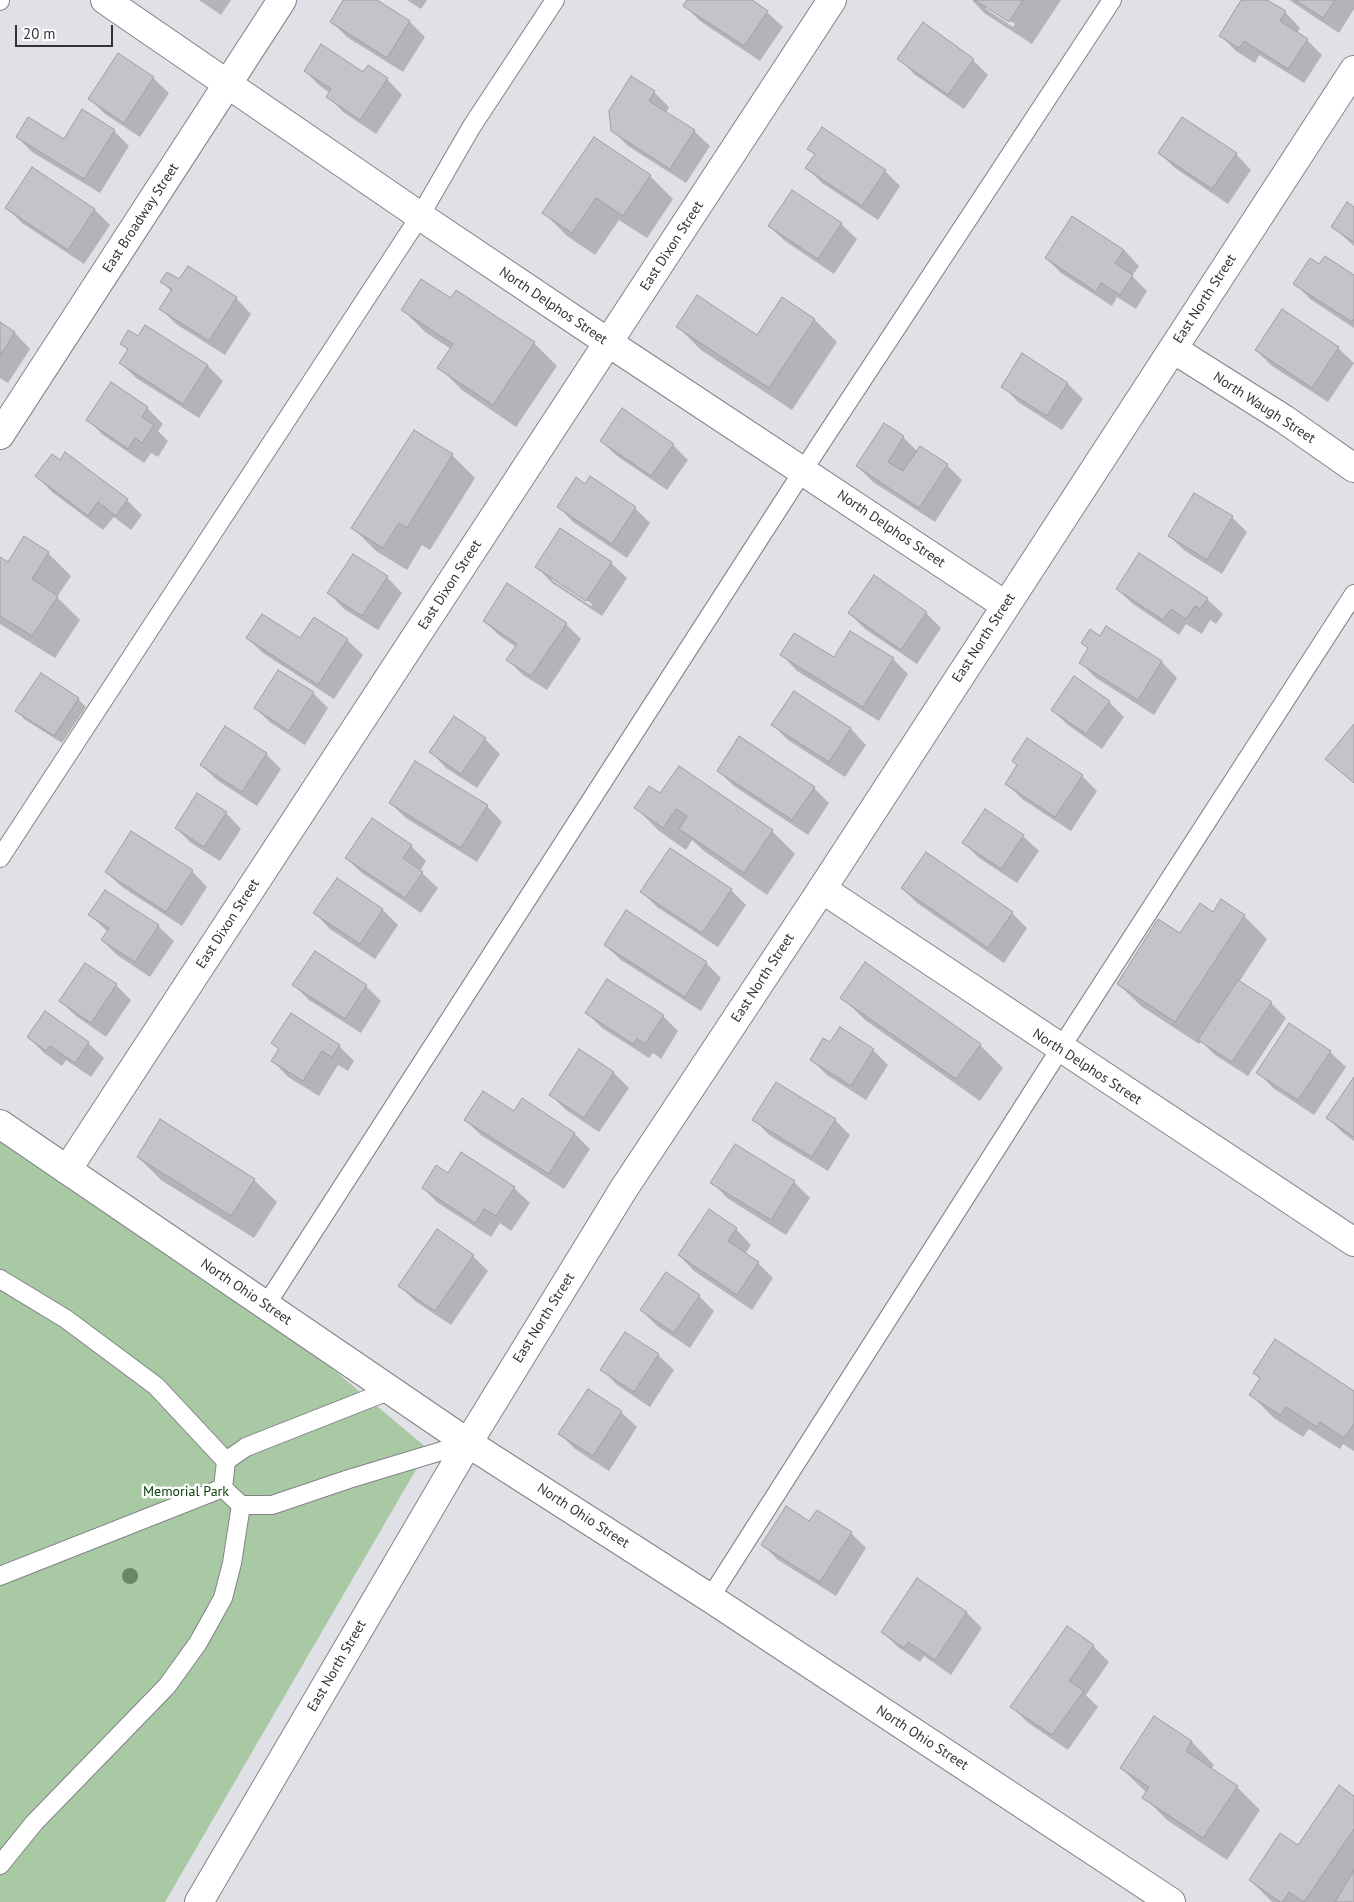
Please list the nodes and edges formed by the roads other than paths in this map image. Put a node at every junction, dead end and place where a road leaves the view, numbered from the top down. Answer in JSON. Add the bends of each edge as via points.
{"nodes":[{"id":1,"x":105,"y":0,"type":"edge"},
{"id":2,"x":282,"y":0,"type":"edge"},
{"id":3,"x":555,"y":0,"type":"edge"},
{"id":4,"x":832,"y":0,"type":"edge"},
{"id":5,"x":1112,"y":0,"type":"edge"},
{"id":6,"x":1354,"y":70,"type":"edge"},
{"id":7,"x":227,"y":84,"type":"junction"},
{"id":8,"x":420,"y":216,"type":"junction"},
{"id":9,"x":609,"y":343,"type":"junction"},
{"id":10,"x":1173,"y":349,"type":"junction"},
{"id":11,"x":0,"y":435,"type":"edge"},
{"id":12,"x":1354,"y":468,"type":"edge"},
{"id":13,"x":803,"y":470,"type":"junction"},
{"id":14,"x":1354,"y":594,"type":"edge"},
{"id":15,"x":1005,"y":604,"type":"junction"},
{"id":16,"x":0,"y":858,"type":"edge"},
{"id":17,"x":822,"y":890,"type":"junction"},
{"id":18,"x":1060,"y":1049,"type":"junction"},
{"id":19,"x":0,"y":1124,"type":"edge"},
{"id":20,"x":67,"y":1170,"type":"junction"},
{"id":21,"x":1354,"y":1242,"type":"edge"},
{"id":22,"x":0,"y":1279,"type":"edge"},
{"id":23,"x":266,"y":1306,"type":"junction"},
{"id":24,"x":391,"y":1390,"type":"junction"},
{"id":25,"x":468,"y":1443,"type":"junction"},
{"id":26,"x":226,"y":1461,"type":"junction"},
{"id":27,"x":223,"y":1488,"type":"junction"},
{"id":28,"x":241,"y":1505,"type":"junction"},
{"id":29,"x":0,"y":1576,"type":"edge"},
{"id":30,"x":710,"y":1598,"type":"junction"},
{"id":31,"x":0,"y":1865,"type":"edge"},
{"id":32,"x":199,"y":1902,"type":"edge"},
{"id":33,"x":1171,"y":1902,"type":"edge"}],
"edges":[{"from":1,"to":7,"type":"street","name":"North Delphos Street"},
{"from":2,"to":7,"type":"street","name":"East Broadway Street"},
{"from":3,"to":8,"type":"lane","via":[[472,126]]},
{"from":4,"to":9,"type":"street","name":"East Dixon Street"},
{"from":5,"to":13,"type":"lane"},
{"from":6,"to":10,"type":"street","name":"East North Street"},
{"from":7,"to":8,"type":"street","name":"North Delphos Street"},
{"from":7,"to":11,"type":"street","name":"East Broadway Street"},
{"from":8,"to":9,"type":"street","name":"North Delphos Street"},
{"from":8,"to":16,"type":"lane"},
{"from":9,"to":13,"type":"street","name":"North Delphos Street"},
{"from":9,"to":20,"type":"street","name":"East Dixon Street"},
{"from":10,"to":12,"type":"street","name":"North Waugh Street"},
{"from":10,"to":15,"type":"street","name":"East North Street"},
{"from":13,"to":15,"type":"street","name":"North Delphos Street"},
{"from":13,"to":23,"type":"lane"},
{"from":14,"to":18,"type":"lane"},
{"from":15,"to":17,"type":"street","name":"East North Street"},
{"from":17,"to":18,"type":"street","name":"North Delphos Street"},
{"from":17,"to":25,"type":"street","name":"East North Street","via":[[623,1190]]},
{"from":18,"to":21,"type":"street","name":"North Delphos Street"},
{"from":18,"to":30,"type":"lane"},
{"from":19,"to":20,"type":"street","name":"North Ohio Street"},
{"from":20,"to":23,"type":"street","name":"North Ohio Street"},
{"from":22,"to":26,"type":"lane","via":[[66,1319],[156,1386]]},
{"from":23,"to":24,"type":"street","name":"North Ohio Street"},
{"from":24,"to":25,"type":"street","name":"North Ohio Street"},
{"from":24,"to":26,"type":"lane","via":[[246,1447]]},
{"from":25,"to":28,"type":"lane","via":[[272,1505]]},
{"from":25,"to":30,"type":"street","name":"North Ohio Street"},
{"from":25,"to":32,"type":"street","name":"East North Street"},
{"from":26,"to":27,"type":"lane"},
{"from":27,"to":28,"type":"lane"},
{"from":27,"to":29,"type":"lane"},
{"from":28,"to":31,"type":"lane","via":[[223,1598],[198,1643],[166,1686],[34,1823]]},
{"from":30,"to":33,"type":"street","name":"North Ohio Street"}]}
